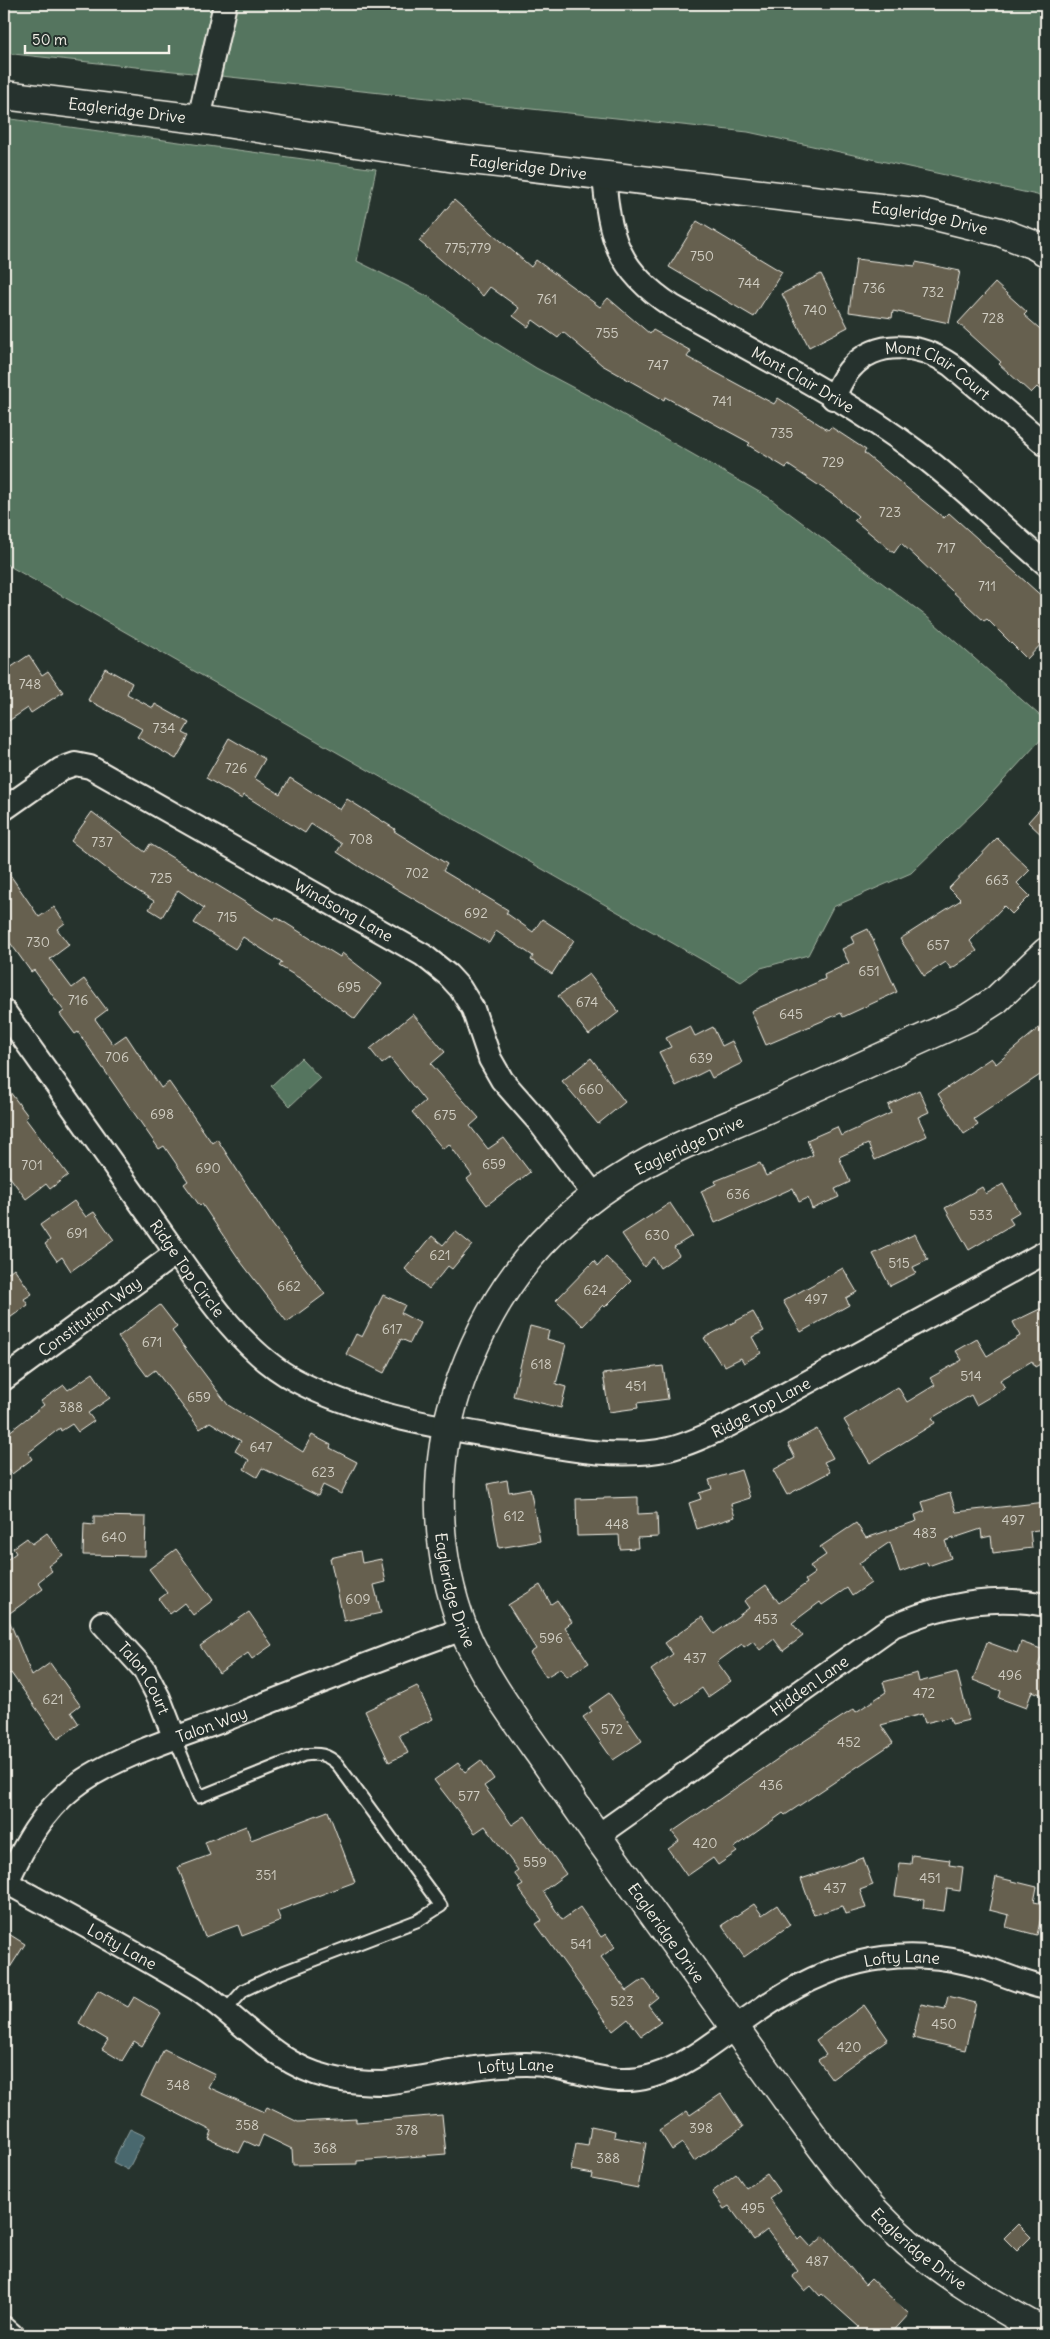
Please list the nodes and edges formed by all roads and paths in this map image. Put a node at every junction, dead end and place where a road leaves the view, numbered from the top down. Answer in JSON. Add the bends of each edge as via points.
{"nodes":[{"id":1,"x":225,"y":4,"type":"edge"},
{"id":2,"x":4,"y":95,"type":"edge"},
{"id":3,"x":199,"y":119,"type":"junction"},
{"id":4,"x":604,"y":175,"type":"junction"},
{"id":5,"x":1046,"y":252,"type":"edge"},
{"id":6,"x":833,"y":398,"type":"junction"},
{"id":7,"x":1046,"y":446,"type":"edge"},
{"id":8,"x":1045,"y":560,"type":"edge"},
{"id":9,"x":4,"y":809,"type":"edge"},
{"id":10,"x":1046,"y":952,"type":"edge"},
{"id":11,"x":4,"y":1011,"type":"edge"},
{"id":12,"x":595,"y":1196,"type":"junction"},
{"id":13,"x":1046,"y":1252,"type":"edge"},
{"id":14,"x":176,"y":1253,"type":"junction"},
{"id":15,"x":4,"y":1379,"type":"edge"},
{"id":16,"x":447,"y":1428,"type":"junction"},
{"id":17,"x":1046,"y":1605,"type":"edge"},
{"id":18,"x":102,"y":1624,"type":"dead end"},
{"id":19,"x":463,"y":1629,"type":"junction"},
{"id":20,"x":175,"y":1739,"type":"junction"},
{"id":21,"x":596,"y":1836,"type":"junction"},
{"id":22,"x":5,"y":1881,"type":"edge"},
{"id":23,"x":1046,"y":1988,"type":"edge"},
{"id":24,"x":226,"y":2010,"type":"junction"},
{"id":25,"x":734,"y":2028,"type":"junction"},
{"id":26,"x":4,"y":2328,"type":"edge"},
{"id":27,"x":1046,"y":2334,"type":"edge"},
{"id":28,"x":12,"y":2335,"type":"edge"}],
"edges":[{"from":1,"to":3,"type":"street"},
{"from":2,"to":3,"type":"main road","name":"Eagleridge Drive"},
{"from":3,"to":4,"type":"main road","name":"Eagleridge Drive","via":[[455,158]]},
{"from":4,"to":5,"type":"main road","name":"Eagleridge Drive","via":[[923,213],[1000,232]]},
{"from":4,"to":6,"type":"street","name":"Mont Clair Drive","via":[[608,213],[617,249],[645,286],[672,306]]},
{"from":6,"to":7,"type":"street","name":"Mont Clair Court","via":[[844,376],[862,358],[885,348],[914,347],[950,365]]},
{"from":6,"to":8,"type":"street","name":"Mont Clair Drive","via":[[917,452]]},
{"from":9,"to":12,"type":"street","name":"Windsong Lane","via":[[61,769],[75,764],[90,768],[423,955],[460,988],[473,1009],[490,1059],[502,1080]]},
{"from":10,"to":12,"type":"main road","name":"Eagleridge Drive","via":[[996,1000],[968,1018],[655,1158]]},
{"from":11,"to":14,"type":"street","name":"Ridge Top Circle"},
{"from":12,"to":16,"type":"main road","name":"Eagleridge Drive","via":[[530,1254],[504,1289],[483,1324],[466,1363]]},
{"from":13,"to":16,"type":"street","name":"Ridge Top Lane","via":[[729,1425],[668,1449],[590,1452]]},
{"from":14,"to":15,"type":"street","name":"Constitution Way"},
{"from":14,"to":16,"type":"street","name":"Ridge Top Circle","via":[[244,1342],[293,1379],[349,1405]]},
{"from":16,"to":19,"type":"main road","name":"Eagleridge Drive","via":[[442,1448],[442,1544]]},
{"from":17,"to":21,"type":"street","name":"Hidden Lane","via":[[984,1600],[933,1610],[892,1626]]},
{"from":18,"to":20,"type":"street","name":"Talon Court","via":[[144,1669]]},
{"from":19,"to":20,"type":"street","name":"Talon Way"},
{"from":19,"to":21,"type":"main road","name":"Eagleridge Drive","via":[[512,1716]]},
{"from":20,"to":22,"type":"street","name":"Talon Way","via":[[101,1770],[73,1788],[45,1815]]},
{"from":20,"to":24,"type":"lane","via":[[199,1797],[304,1755],[317,1753],[329,1756],[441,1906],[419,1920],[244,1990]]},
{"from":21,"to":25,"type":"main road","name":"Eagleridge Drive"},
{"from":22,"to":24,"type":"street","name":"Lofty Lane","via":[[169,1973]]},
{"from":23,"to":25,"type":"street","name":"Lofty Lane","via":[[969,1963],[917,1956],[854,1962],[800,1984]]},
{"from":24,"to":25,"type":"street","name":"Lofty Lane","via":[[269,2047],[306,2070],[328,2077],[384,2084],[526,2064],[557,2067],[601,2079],[635,2080],[687,2061]]},
{"from":25,"to":27,"type":"main road","name":"Eagleridge Drive","via":[[844,2176],[874,2210],[908,2243],[964,2285]]},
{"from":26,"to":28,"type":"street"}]}
